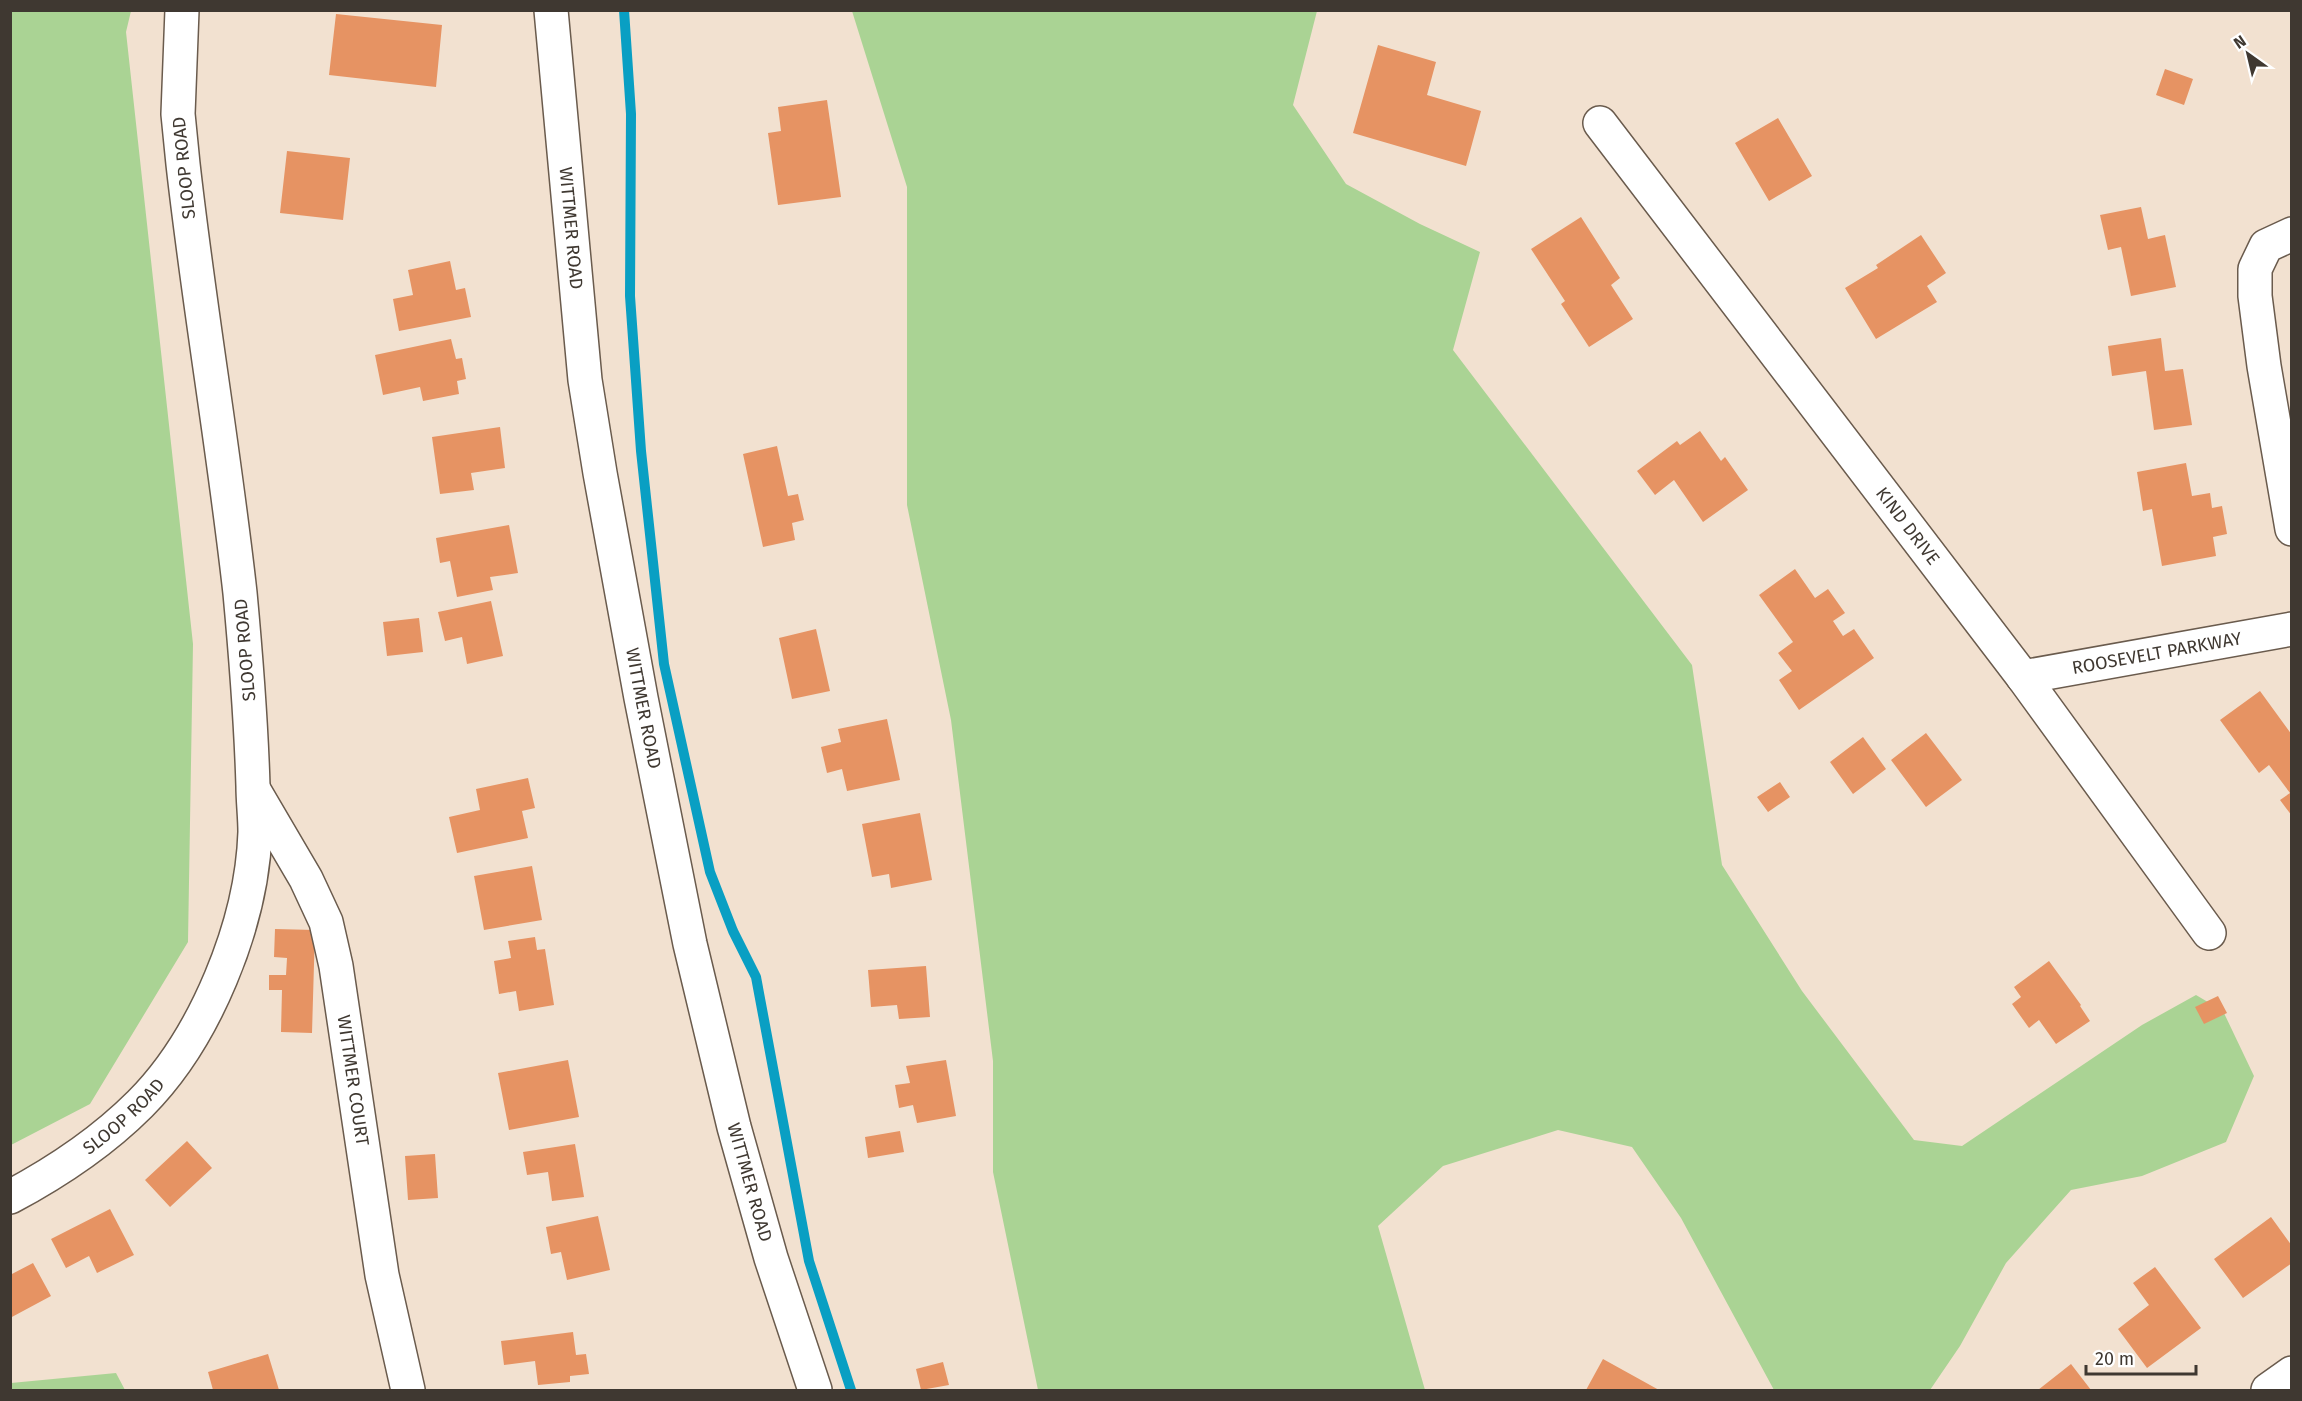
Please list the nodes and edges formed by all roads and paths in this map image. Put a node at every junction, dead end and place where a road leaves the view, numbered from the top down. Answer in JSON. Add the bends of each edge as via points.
{"nodes":[{"id":1,"x":182,"y":10,"type":"edge"},
{"id":2,"x":551,"y":10,"type":"edge"},
{"id":3,"x":1600,"y":123,"type":"dead end"},
{"id":4,"x":2292,"y":234,"type":"edge"},
{"id":5,"x":2292,"y":530,"type":"edge"},
{"id":6,"x":2292,"y":629,"type":"edge"},
{"id":7,"x":2023,"y":678,"type":"junction"},
{"id":8,"x":253,"y":788,"type":"junction"},
{"id":9,"x":2209,"y":933,"type":"dead end"},
{"id":10,"x":10,"y":1197,"type":"edge"},
{"id":11,"x":2292,"y":1373,"type":"edge"},
{"id":12,"x":408,"y":1390,"type":"edge"},
{"id":13,"x":815,"y":1390,"type":"edge"},
{"id":14,"x":2268,"y":1390,"type":"edge"}],
"edges":[{"from":1,"to":8,"type":"street","name":"SLOOP ROAD","via":[[178,114],[236,564],[252,726]]},
{"from":2,"to":13,"type":"street","name":"WITTMER ROAD","via":[[585,380],[641,698],[690,944],[734,1127],[771,1258]]},
{"from":3,"to":7,"type":"street","name":"KIND DRIVE"},
{"from":4,"to":5,"type":"street","via":[[2265,246],[2255,269],[2264,366]]},
{"from":6,"to":7,"type":"street","name":"ROOSEVELT PARKWAY"},
{"from":7,"to":9,"type":"street","name":"KIND DRIVE"},
{"from":8,"to":10,"type":"street","name":"SLOOP ROAD","via":[[255,833],[242,914],[225,965],[194,1033],[141,1104],[46,1178]]},
{"from":8,"to":12,"type":"street","name":"WITTMER COURT","via":[[306,879],[326,922],[382,1275]]},
{"from":11,"to":14,"type":"street"}]}
